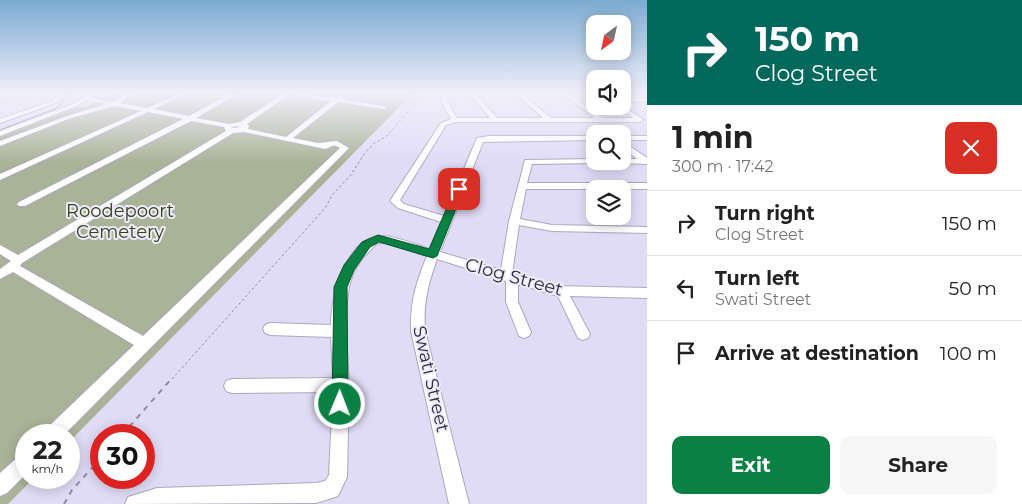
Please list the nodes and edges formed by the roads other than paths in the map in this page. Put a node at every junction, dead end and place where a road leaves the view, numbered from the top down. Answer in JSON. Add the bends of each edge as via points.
{"nodes":[{"id":1,"x":42,"y":118,"type":"edge"},
{"id":2,"x":68,"y":118,"type":"edge"},
{"id":3,"x":132,"y":118,"type":"edge"},
{"id":4,"x":190,"y":118,"type":"joint"},
{"id":5,"x":256,"y":118,"type":"edge"},
{"id":6,"x":315,"y":118,"type":"edge"},
{"id":7,"x":493,"y":118,"type":"edge"},
{"id":8,"x":546,"y":118,"type":"edge"},
{"id":9,"x":599,"y":118,"type":"edge"},
{"id":10,"x":636,"y":118,"type":"edge"},
{"id":11,"x":455,"y":120,"type":"joint"},
{"id":12,"x":496,"y":121,"type":"junction"},
{"id":13,"x":550,"y":121,"type":"junction"},
{"id":14,"x":604,"y":121,"type":"junction"},
{"id":15,"x":243,"y":127,"type":"junction"},
{"id":16,"x":230,"y":129,"type":"junction"},
{"id":17,"x":0,"y":134,"type":"edge"},
{"id":18,"x":289,"y":138,"type":"junction"},
{"id":19,"x":586,"y":138,"type":"edge"},
{"id":20,"x":631,"y":138,"type":"edge"},
{"id":21,"x":647,"y":138,"type":"edge"},
{"id":22,"x":0,"y":144,"type":"edge"},
{"id":23,"x":631,"y":150,"type":"edge"},
{"id":24,"x":586,"y":161,"type":"edge"},
{"id":25,"x":631,"y":161,"type":"edge"},
{"id":26,"x":646,"y":161,"type":"edge"},
{"id":27,"x":0,"y":178,"type":"edge"},
{"id":28,"x":522,"y":186,"type":"junction"},
{"id":29,"x":647,"y":186,"type":"edge"},
{"id":30,"x":22,"y":204,"type":"dead end"},
{"id":31,"x":447,"y":220,"type":"junction"},
{"id":32,"x":514,"y":221,"type":"junction"},
{"id":33,"x":647,"y":230,"type":"edge"},
{"id":34,"x":0,"y":249,"type":"edge"},
{"id":35,"x":433,"y":254,"type":"junction"},
{"id":36,"x":16,"y":264,"type":"junction"},
{"id":37,"x":0,"y":275,"type":"edge"},
{"id":38,"x":509,"y":278,"type":"junction"},
{"id":39,"x":562,"y":292,"type":"junction"},
{"id":40,"x":647,"y":293,"type":"edge"},
{"id":41,"x":270,"y":329,"type":"dead end"},
{"id":42,"x":338,"y":330,"type":"junction"},
{"id":43,"x":524,"y":332,"type":"dead end"},
{"id":44,"x":583,"y":334,"type":"dead end"},
{"id":45,"x":145,"y":344,"type":"junction"},
{"id":46,"x":341,"y":385,"type":"junction"},
{"id":47,"x":232,"y":386,"type":"dead end"},
{"id":48,"x":63,"y":424,"type":"edge"},
{"id":49,"x":15,"y":472,"type":"edge"},
{"id":50,"x":0,"y":486,"type":"edge"},
{"id":51,"x":135,"y":504,"type":"edge"},
{"id":52,"x":459,"y":504,"type":"edge"}],
"edges":[{"from":1,"to":17,"type":"street"},
{"from":2,"to":22,"type":"street"},
{"from":3,"to":27,"type":"street"},
{"from":4,"to":16,"type":"street"},
{"from":4,"to":30,"type":"street"},
{"from":5,"to":15,"type":"street"},
{"from":6,"to":18,"type":"street"},
{"from":7,"to":12,"type":"street"},
{"from":8,"to":13,"type":"street"},
{"from":9,"to":14,"type":"street"},
{"from":10,"to":14,"type":"street","via":[[640,120]]},
{"from":11,"to":12,"type":"street"},
{"from":11,"to":31,"type":"street","via":[[443,124],[436,132],[394,201]]},
{"from":12,"to":13,"type":"street"},
{"from":13,"to":14,"type":"street"},
{"from":15,"to":16,"type":"street"},
{"from":15,"to":18,"type":"street"},
{"from":16,"to":36,"type":"street"},
{"from":18,"to":45,"type":"street","via":[[320,145],[337,143],[345,148]]},
{"from":19,"to":31,"type":"street","name":"Swati Street","via":[[478,142]]},
{"from":20,"to":21,"type":"street"},
{"from":23,"to":26,"type":"street"},
{"from":24,"to":28,"type":"street","via":[[530,162]]},
{"from":25,"to":26,"type":"street"},
{"from":28,"to":29,"type":"street"},
{"from":28,"to":32,"type":"street"},
{"from":31,"to":35,"type":"street","name":"Swati Street"},
{"from":32,"to":33,"type":"street","via":[[552,228]]},
{"from":32,"to":38,"type":"street"},
{"from":34,"to":36,"type":"street"},
{"from":35,"to":38,"type":"street","name":"Clog Street"},
{"from":35,"to":42,"type":"street","name":"Clog Street","via":[[385,239],[370,241],[344,276],[339,296]]},
{"from":35,"to":52,"type":"street","name":"Swati Street","via":[[418,302],[418,331]]},
{"from":36,"to":37,"type":"street"},
{"from":36,"to":45,"type":"street"},
{"from":38,"to":39,"type":"street","name":"Clog Street"},
{"from":38,"to":43,"type":"street","via":[[512,302]]},
{"from":39,"to":40,"type":"street","name":"Clog Street"},
{"from":39,"to":44,"type":"street"},
{"from":41,"to":42,"type":"street"},
{"from":42,"to":46,"type":"street"},
{"from":45,"to":48,"type":"street"},
{"from":46,"to":47,"type":"street"},
{"from":46,"to":51,"type":"street","via":[[338,477],[331,489],[316,493],[157,498]]},
{"from":49,"to":50,"type":"street"}]}
